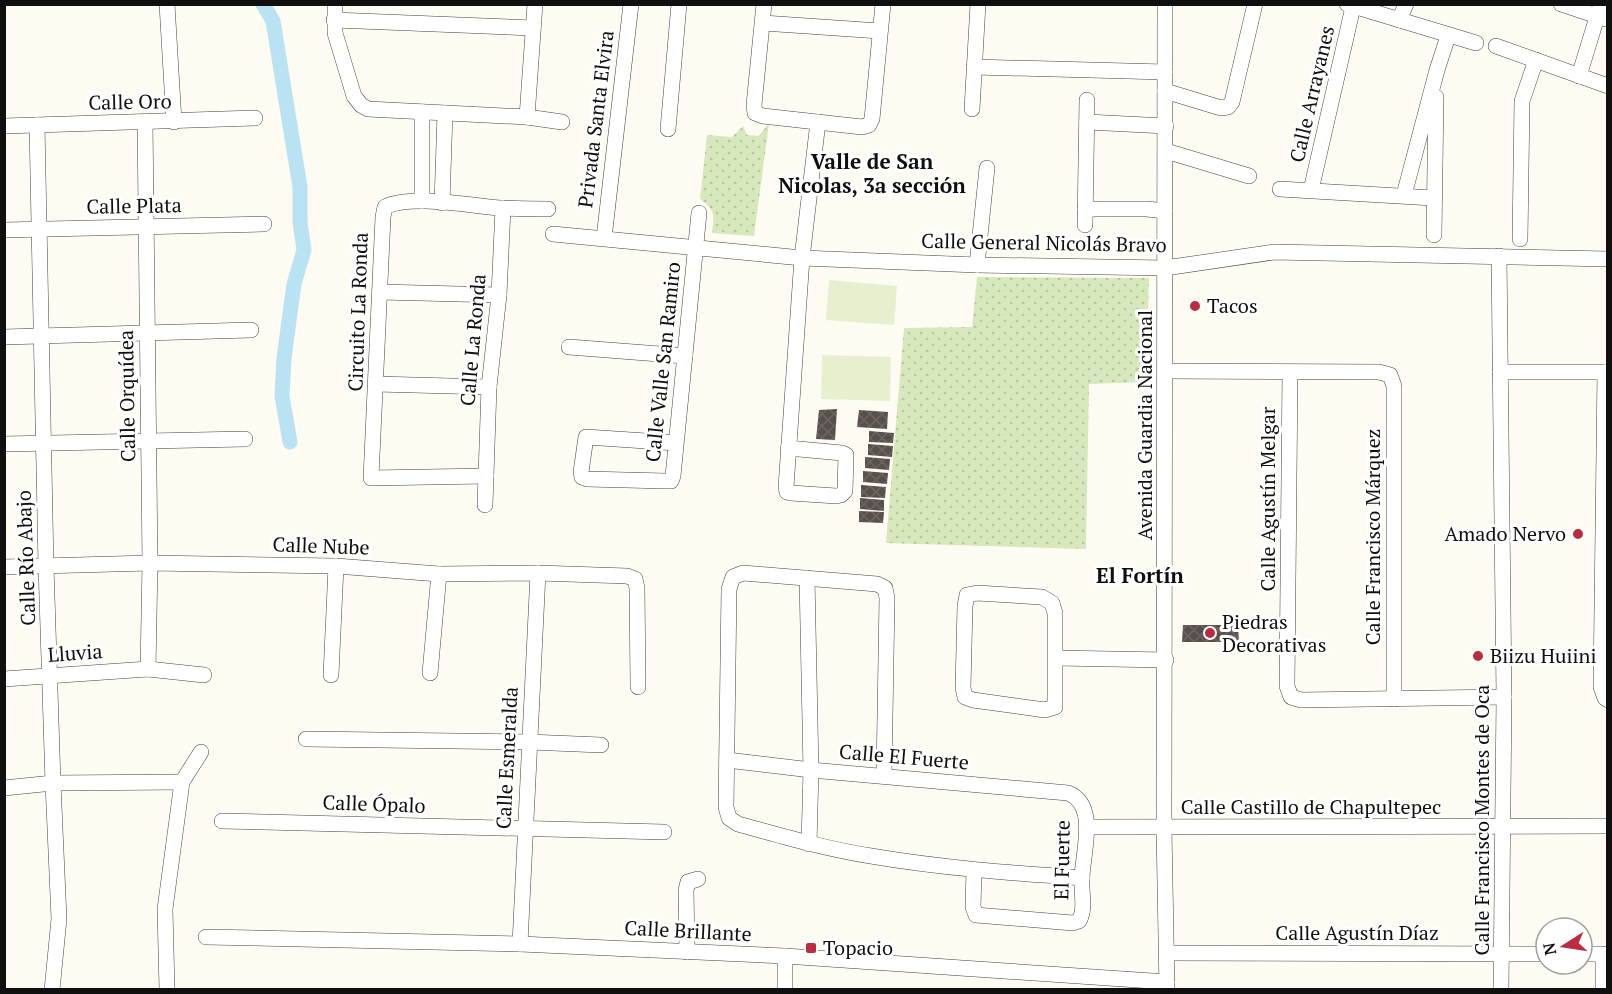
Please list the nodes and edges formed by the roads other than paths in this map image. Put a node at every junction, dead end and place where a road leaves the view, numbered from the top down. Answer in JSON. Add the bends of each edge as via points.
{"nodes":[{"id":1,"x":166,"y":4,"type":"edge"},
{"id":2,"x":335,"y":4,"type":"edge"},
{"id":3,"x":535,"y":4,"type":"edge"},
{"id":4,"x":631,"y":4,"type":"edge"},
{"id":5,"x":679,"y":4,"type":"edge"},
{"id":6,"x":764,"y":4,"type":"edge"},
{"id":7,"x":883,"y":4,"type":"edge"},
{"id":8,"x":978,"y":4,"type":"edge"},
{"id":9,"x":1165,"y":4,"type":"edge"},
{"id":10,"x":1254,"y":4,"type":"edge"},
{"id":11,"x":1406,"y":4,"type":"edge"},
{"id":12,"x":1561,"y":4,"type":"edge"},
{"id":13,"x":1350,"y":6,"type":"edge"},
{"id":14,"x":1602,"y":13,"type":"edge"},
{"id":15,"x":1400,"y":20,"type":"junction"},
{"id":16,"x":334,"y":21,"type":"junction"},
{"id":17,"x":763,"y":23,"type":"junction"},
{"id":18,"x":533,"y":28,"type":"junction"},
{"id":19,"x":880,"y":31,"type":"junction"},
{"id":20,"x":1448,"y":36,"type":"junction"},
{"id":21,"x":1476,"y":43,"type":"dead end"},
{"id":22,"x":1496,"y":46,"type":"dead end"},
{"id":23,"x":1536,"y":60,"type":"junction"},
{"id":24,"x":974,"y":67,"type":"junction"},
{"id":25,"x":1437,"y":70,"type":"junction"},
{"id":26,"x":1165,"y":72,"type":"junction"},
{"id":27,"x":1579,"y":76,"type":"junction"},
{"id":28,"x":1608,"y":86,"type":"edge"},
{"id":29,"x":1166,"y":92,"type":"junction"},
{"id":30,"x":1087,"y":100,"type":"dead end"},
{"id":31,"x":972,"y":109,"type":"dead end"},
{"id":32,"x":422,"y":112,"type":"junction"},
{"id":33,"x":445,"y":113,"type":"junction"},
{"id":34,"x":527,"y":117,"type":"junction"},
{"id":35,"x":255,"y":118,"type":"dead end"},
{"id":36,"x":145,"y":122,"type":"junction"},
{"id":37,"x":174,"y":122,"type":"junction"},
{"id":38,"x":562,"y":122,"type":"dead end"},
{"id":39,"x":818,"y":122,"type":"junction"},
{"id":40,"x":1088,"y":122,"type":"junction"},
{"id":41,"x":37,"y":125,"type":"junction"},
{"id":42,"x":4,"y":126,"type":"edge"},
{"id":43,"x":1166,"y":126,"type":"junction"},
{"id":44,"x":668,"y":129,"type":"dead end"},
{"id":45,"x":1166,"y":151,"type":"junction"},
{"id":46,"x":987,"y":168,"type":"dead end"},
{"id":47,"x":1249,"y":176,"type":"dead end"},
{"id":48,"x":1280,"y":189,"type":"dead end"},
{"id":49,"x":1311,"y":190,"type":"junction"},
{"id":50,"x":1404,"y":195,"type":"junction"},
{"id":51,"x":1433,"y":198,"type":"junction"},
{"id":52,"x":422,"y":201,"type":"junction"},
{"id":53,"x":442,"y":203,"type":"junction"},
{"id":54,"x":503,"y":208,"type":"junction"},
{"id":55,"x":548,"y":209,"type":"dead end"},
{"id":56,"x":1085,"y":209,"type":"junction"},
{"id":57,"x":1165,"y":211,"type":"junction"},
{"id":58,"x":699,"y":213,"type":"dead end"},
{"id":59,"x":264,"y":224,"type":"dead end"},
{"id":60,"x":1084,"y":225,"type":"dead end"},
{"id":61,"x":147,"y":227,"type":"junction"},
{"id":62,"x":40,"y":229,"type":"junction"},
{"id":63,"x":4,"y":230,"type":"edge"},
{"id":64,"x":553,"y":234,"type":"dead end"},
{"id":65,"x":1434,"y":235,"type":"dead end"},
{"id":66,"x":604,"y":238,"type":"junction"},
{"id":67,"x":1520,"y":239,"type":"dead end"},
{"id":68,"x":696,"y":246,"type":"junction"},
{"id":69,"x":1499,"y":256,"type":"junction"},
{"id":70,"x":802,"y":258,"type":"junction"},
{"id":71,"x":1608,"y":259,"type":"edge"},
{"id":72,"x":977,"y":265,"type":"junction"},
{"id":73,"x":1165,"y":268,"type":"junction"},
{"id":74,"x":380,"y":292,"type":"junction"},
{"id":75,"x":499,"y":295,"type":"junction"},
{"id":76,"x":251,"y":330,"type":"dead end"},
{"id":77,"x":148,"y":333,"type":"junction"},
{"id":78,"x":42,"y":336,"type":"junction"},
{"id":79,"x":4,"y":337,"type":"edge"},
{"id":80,"x":568,"y":347,"type":"dead end"},
{"id":81,"x":685,"y":356,"type":"junction"},
{"id":82,"x":1166,"y":371,"type":"junction"},
{"id":83,"x":1500,"y":372,"type":"junction"},
{"id":84,"x":1606,"y":372,"type":"edge"},
{"id":85,"x":1290,"y":373,"type":"junction"},
{"id":86,"x":376,"y":384,"type":"junction"},
{"id":87,"x":489,"y":387,"type":"junction"},
{"id":88,"x":245,"y":439,"type":"dead end"},
{"id":89,"x":149,"y":441,"type":"junction"},
{"id":90,"x":44,"y":443,"type":"junction"},
{"id":91,"x":676,"y":443,"type":"junction"},
{"id":92,"x":4,"y":444,"type":"edge"},
{"id":93,"x":788,"y":448,"type":"junction"},
{"id":94,"x":486,"y":476,"type":"junction"},
{"id":95,"x":484,"y":505,"type":"dead end"},
{"id":96,"x":150,"y":563,"type":"junction"},
{"id":97,"x":46,"y":566,"type":"junction"},
{"id":98,"x":336,"y":566,"type":"junction"},
{"id":99,"x":4,"y":567,"type":"edge"},
{"id":100,"x":538,"y":573,"type":"junction"},
{"id":101,"x":439,"y":574,"type":"junction"},
{"id":102,"x":807,"y":578,"type":"junction"},
{"id":103,"x":1056,"y":658,"type":"junction"},
{"id":104,"x":1166,"y":660,"type":"junction"},
{"id":105,"x":148,"y":669,"type":"junction"},
{"id":106,"x":430,"y":673,"type":"dead end"},
{"id":107,"x":50,"y":675,"type":"junction"},
{"id":108,"x":204,"y":675,"type":"dead end"},
{"id":109,"x":331,"y":675,"type":"dead end"},
{"id":110,"x":4,"y":679,"type":"edge"},
{"id":111,"x":638,"y":687,"type":"dead end"},
{"id":112,"x":1504,"y":697,"type":"junction"},
{"id":113,"x":1394,"y":699,"type":"junction"},
{"id":114,"x":1606,"y":699,"type":"edge"},
{"id":115,"x":306,"y":740,"type":"dead end"},
{"id":116,"x":529,"y":742,"type":"junction"},
{"id":117,"x":601,"y":745,"type":"dead end"},
{"id":118,"x":201,"y":752,"type":"dead end"},
{"id":119,"x":727,"y":760,"type":"junction"},
{"id":120,"x":810,"y":770,"type":"junction"},
{"id":121,"x":884,"y":776,"type":"junction"},
{"id":122,"x":182,"y":782,"type":"junction"},
{"id":123,"x":53,"y":783,"type":"junction"},
{"id":124,"x":4,"y":788,"type":"edge"},
{"id":125,"x":1076,"y":796,"type":"joint"},
{"id":126,"x":222,"y":821,"type":"dead end"},
{"id":127,"x":1608,"y":826,"type":"edge"},
{"id":128,"x":1503,"y":827,"type":"junction"},
{"id":129,"x":1087,"y":828,"type":"junction"},
{"id":130,"x":1164,"y":828,"type":"junction"},
{"id":131,"x":525,"y":829,"type":"junction"},
{"id":132,"x":663,"y":832,"type":"dead end"},
{"id":133,"x":809,"y":844,"type":"junction"},
{"id":134,"x":974,"y":870,"type":"junction"},
{"id":135,"x":1082,"y":878,"type":"junction"},
{"id":136,"x":698,"y":879,"type":"dead end"},
{"id":137,"x":206,"y":937,"type":"dead end"},
{"id":138,"x":520,"y":945,"type":"junction"},
{"id":139,"x":687,"y":952,"type":"junction"},
{"id":140,"x":1167,"y":953,"type":"junction"},
{"id":141,"x":1502,"y":954,"type":"junction"},
{"id":142,"x":1534,"y":954,"type":"edge"},
{"id":143,"x":1594,"y":954,"type":"edge"},
{"id":144,"x":785,"y":956,"type":"junction"},
{"id":145,"x":1167,"y":986,"type":"edge"},
{"id":146,"x":52,"y":990,"type":"edge"},
{"id":147,"x":167,"y":990,"type":"edge"},
{"id":148,"x":785,"y":990,"type":"edge"},
{"id":149,"x":1501,"y":990,"type":"edge"},
{"id":150,"x":1603,"y":990,"type":"edge"}],
"edges":[{"from":1,"to":37,"type":"street"},
{"from":2,"to":16,"type":"street"},
{"from":3,"to":18,"type":"street"},
{"from":4,"to":66,"type":"street","name":"Privada Santa Elvira"},
{"from":5,"to":44,"type":"street"},
{"from":6,"to":17,"type":"street"},
{"from":7,"to":19,"type":"street"},
{"from":8,"to":24,"type":"street"},
{"from":9,"to":26,"type":"street","name":"Avenida Guardia Nacional"},
{"from":10,"to":29,"type":"street","via":[[1228,107]]},
{"from":11,"to":15,"type":"street"},
{"from":12,"to":14,"type":"street"},
{"from":13,"to":15,"type":"street","name":"Calle Arrayanes"},
{"from":13,"to":49,"type":"street","name":"Calle Arrayanes"},
{"from":14,"to":27,"type":"street"},
{"from":15,"to":20,"type":"street","name":"Calle Arrayanes"},
{"from":16,"to":18,"type":"street"},
{"from":16,"to":32,"type":"street","via":[[354,96],[361,105],[368,109]]},
{"from":17,"to":19,"type":"street"},
{"from":17,"to":39,"type":"street","via":[[755,113]]},
{"from":18,"to":34,"type":"street"},
{"from":19,"to":39,"type":"street","via":[[869,125]]},
{"from":20,"to":21,"type":"street","name":"Calle Arrayanes"},
{"from":20,"to":25,"type":"street"},
{"from":22,"to":23,"type":"street"},
{"from":23,"to":27,"type":"street"},
{"from":23,"to":67,"type":"street","via":[[1522,101]]},
{"from":24,"to":26,"type":"street"},
{"from":24,"to":31,"type":"street"},
{"from":25,"to":50,"type":"street"},
{"from":25,"to":51,"type":"street"},
{"from":26,"to":29,"type":"street","name":"Avenida Guardia Nacional"},
{"from":27,"to":28,"type":"street"},
{"from":29,"to":43,"type":"street","name":"Avenida Guardia Nacional"},
{"from":30,"to":40,"type":"street"},
{"from":32,"to":33,"type":"street"},
{"from":32,"to":52,"type":"street"},
{"from":33,"to":34,"type":"street"},
{"from":33,"to":53,"type":"street"},
{"from":34,"to":38,"type":"street"},
{"from":35,"to":37,"type":"street","name":"Calle Oro"},
{"from":36,"to":37,"type":"street","name":"Calle Oro"},
{"from":36,"to":41,"type":"street","name":"Calle Oro"},
{"from":36,"to":61,"type":"street","name":"Calle Orquídea"},
{"from":39,"to":70,"type":"street"},
{"from":40,"to":43,"type":"street"},
{"from":40,"to":56,"type":"street"},
{"from":41,"to":42,"type":"street","name":"Calle Oro"},
{"from":41,"to":62,"type":"street","name":"Calle Río Abajo"},
{"from":43,"to":45,"type":"street","name":"Avenida Guardia Nacional"},
{"from":45,"to":47,"type":"street"},
{"from":45,"to":57,"type":"street","name":"Avenida Guardia Nacional"},
{"from":46,"to":72,"type":"street"},
{"from":48,"to":49,"type":"street","name":"Calle Arrayanes"},
{"from":49,"to":50,"type":"street","name":"Calle Arrayanes"},
{"from":50,"to":51,"type":"street","name":"Calle Arrayanes"},
{"from":51,"to":65,"type":"street"},
{"from":52,"to":53,"type":"street","name":"Circuito La Ronda"},
{"from":52,"to":74,"type":"street","name":"Circuito La Ronda","via":[[385,207]]},
{"from":53,"to":54,"type":"street"},
{"from":54,"to":55,"type":"street"},
{"from":54,"to":75,"type":"street","name":"Calle La Ronda"},
{"from":56,"to":57,"type":"street"},
{"from":56,"to":60,"type":"street"},
{"from":57,"to":73,"type":"street","name":"Avenida Guardia Nacional"},
{"from":58,"to":68,"type":"street","name":"Calle Valle San Ramiro"},
{"from":59,"to":61,"type":"street","name":"Calle Plata"},
{"from":61,"to":62,"type":"street","name":"Calle Plata"},
{"from":61,"to":77,"type":"street","name":"Calle Orquídea"},
{"from":62,"to":63,"type":"street","name":"Calle Plata"},
{"from":62,"to":78,"type":"street","name":"Calle Río Abajo"},
{"from":64,"to":66,"type":"street","name":"Calle General Nicolás Bravo"},
{"from":66,"to":68,"type":"street","name":"Calle General Nicolás Bravo"},
{"from":68,"to":70,"type":"street","name":"Calle General Nicolás Bravo"},
{"from":68,"to":81,"type":"street","name":"Calle Valle San Ramiro"},
{"from":69,"to":71,"type":"street","name":"Calle General Nicolás Bravo"},
{"from":69,"to":73,"type":"street","name":"Calle General Nicolás Bravo","via":[[1274,252]]},
{"from":69,"to":83,"type":"street","name":"Calle Francisco Montes de Oca"},
{"from":70,"to":72,"type":"street","name":"Calle General Nicolás Bravo"},
{"from":70,"to":93,"type":"street"},
{"from":72,"to":73,"type":"street","name":"Calle General Nicolás Bravo"},
{"from":73,"to":82,"type":"street","name":"Avenida Guardia Nacional"},
{"from":74,"to":75,"type":"street"},
{"from":74,"to":86,"type":"street","name":"Circuito La Ronda"},
{"from":75,"to":87,"type":"street","name":"Calle La Ronda"},
{"from":76,"to":77,"type":"street"},
{"from":77,"to":78,"type":"street"},
{"from":77,"to":89,"type":"street","name":"Calle Orquídea"},
{"from":78,"to":79,"type":"street"},
{"from":78,"to":90,"type":"street","name":"Calle Río Abajo"},
{"from":80,"to":81,"type":"street"},
{"from":81,"to":91,"type":"street","name":"Calle Valle San Ramiro"},
{"from":82,"to":85,"type":"street"},
{"from":82,"to":104,"type":"street","name":"Avenida Guardia Nacional"},
{"from":83,"to":84,"type":"street"},
{"from":83,"to":112,"type":"street","name":"Calle Francisco Montes de Oca"},
{"from":84,"to":114,"type":"street","via":[[1601,687]]},
{"from":85,"to":113,"type":"street","name":"Calle Francisco Márquez","via":[[1379,372],[1390,375],[1394,386]]},
{"from":85,"to":113,"type":"street","name":"Calle Agustín Melgar","via":[[1287,686],[1291,696],[1301,700]]},
{"from":86,"to":87,"type":"street"},
{"from":86,"to":94,"type":"street","name":"Circuito La Ronda","via":[[371,478]]},
{"from":87,"to":94,"type":"street","name":"Calle La Ronda"},
{"from":88,"to":89,"type":"street"},
{"from":89,"to":90,"type":"street"},
{"from":89,"to":96,"type":"street","name":"Calle Orquídea"},
{"from":90,"to":92,"type":"street"},
{"from":90,"to":97,"type":"street","name":"Calle Río Abajo"},
{"from":91,"to":91,"type":"street","name":"Calle Valle San Ramiro","via":[[671,481],[582,477],[586,437]]},
{"from":93,"to":93,"type":"street","via":[[846,455],[845,491],[836,496],[787,492]]},
{"from":94,"to":95,"type":"street","name":"Calle La Ronda"},
{"from":96,"to":97,"type":"street","name":"Calle Nube"},
{"from":96,"to":98,"type":"street","name":"Calle Nube"},
{"from":96,"to":105,"type":"street","name":"Calle Orquídea"},
{"from":97,"to":99,"type":"street","name":"Calle Nube"},
{"from":97,"to":107,"type":"street","name":"Calle Río Abajo"},
{"from":98,"to":101,"type":"street","name":"Calle Nube"},
{"from":98,"to":109,"type":"street"},
{"from":100,"to":101,"type":"street","name":"Calle Nube"},
{"from":100,"to":111,"type":"street","name":"Calle Nube","via":[[635,579]]},
{"from":100,"to":116,"type":"street","name":"Calle Esmeralda"},
{"from":101,"to":106,"type":"street"},
{"from":102,"to":119,"type":"street","via":[[743,573],[733,577],[729,589]]},
{"from":102,"to":120,"type":"street"},
{"from":102,"to":121,"type":"street","via":[[885,588]]},
{"from":103,"to":103,"type":"street","via":[[1055,707],[1044,710],[965,697],[967,596],[978,593],[1042,597],[1052,603]]},
{"from":103,"to":104,"type":"street"},
{"from":104,"to":130,"type":"street","name":"Avenida Guardia Nacional"},
{"from":105,"to":107,"type":"street","name":"Lluvia"},
{"from":105,"to":108,"type":"street","name":"Lluvia"},
{"from":107,"to":110,"type":"street","name":"Lluvia"},
{"from":107,"to":123,"type":"street","name":"Calle Río Abajo"},
{"from":112,"to":113,"type":"street"},
{"from":112,"to":128,"type":"street","name":"Calle Francisco Montes de Oca"},
{"from":115,"to":116,"type":"street"},
{"from":116,"to":117,"type":"street"},
{"from":116,"to":131,"type":"street","name":"Calle Esmeralda"},
{"from":118,"to":122,"type":"street"},
{"from":119,"to":120,"type":"street","name":"Calle El Fuerte"},
{"from":119,"to":133,"type":"street","via":[[729,818]]},
{"from":120,"to":121,"type":"street","name":"Calle El Fuerte"},
{"from":120,"to":133,"type":"street"},
{"from":121,"to":125,"type":"street","name":"Calle El Fuerte"},
{"from":122,"to":123,"type":"street"},
{"from":122,"to":147,"type":"street","via":[[165,909]]},
{"from":123,"to":124,"type":"street"},
{"from":123,"to":146,"type":"street","name":"Calle Río Abajo","via":[[59,919]]},
{"from":125,"to":129,"type":"street","name":"El Fuerte","via":[[1082,804]]},
{"from":126,"to":131,"type":"street","name":"Calle Ópalo"},
{"from":127,"to":128,"type":"street","name":"Calle Castillo de Chapultepec"},
{"from":128,"to":130,"type":"street","name":"Calle Castillo de Chapultepec"},
{"from":128,"to":141,"type":"street","name":"Calle Francisco Montes de Oca"},
{"from":129,"to":130,"type":"street","name":"Calle Castillo de Chapultepec"},
{"from":129,"to":135,"type":"street","name":"El Fuerte"},
{"from":130,"to":140,"type":"street","name":"Avenida Guardia Nacional"},
{"from":131,"to":132,"type":"street","name":"Calle Ópalo"},
{"from":131,"to":138,"type":"street","name":"Calle Esmeralda"},
{"from":133,"to":134,"type":"street"},
{"from":134,"to":135,"type":"street"},
{"from":134,"to":135,"type":"street","name":"El Fuerte","via":[[976,915],[1072,923],[1083,915]]},
{"from":136,"to":139,"type":"street","via":[[688,882],[686,891]]},
{"from":137,"to":138,"type":"street","name":"Calle Brillante"},
{"from":138,"to":139,"type":"street","name":"Calle Brillante"},
{"from":139,"to":144,"type":"street","name":"Calle Brillante"},
{"from":140,"to":141,"type":"street","name":"Calle Agustín Díaz"},
{"from":140,"to":145,"type":"street","name":"Avenida Guardia Nacional"},
{"from":141,"to":142,"type":"street","name":"Calle Agustín Díaz"},
{"from":141,"to":149,"type":"street","name":"Calle Francisco Montes de Oca"},
{"from":143,"to":150,"type":"street","via":[[1603,954]]},
{"from":144,"to":145,"type":"street","name":"Calle Brillante"},
{"from":144,"to":148,"type":"street"}]}
